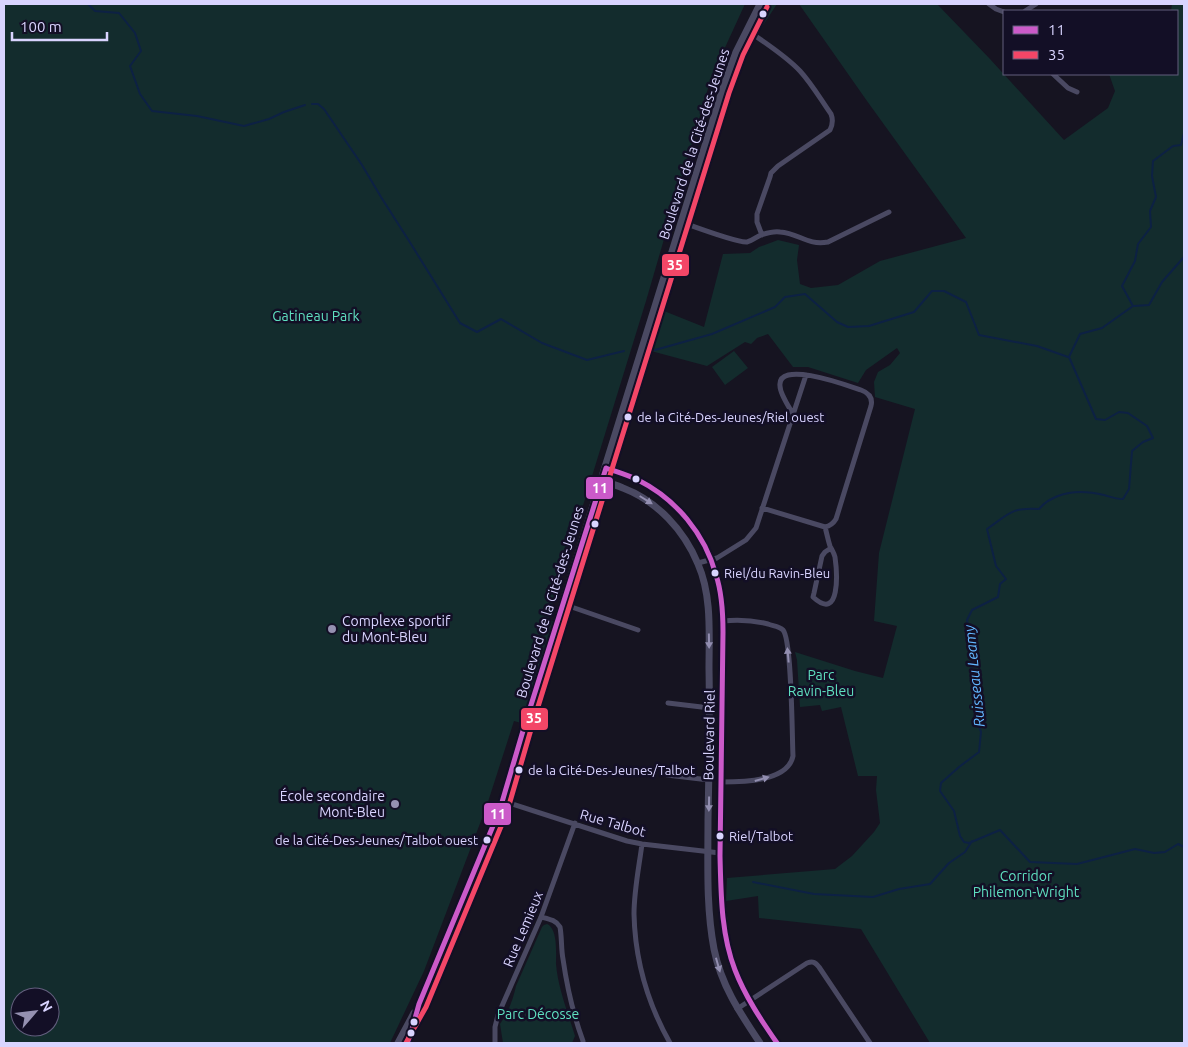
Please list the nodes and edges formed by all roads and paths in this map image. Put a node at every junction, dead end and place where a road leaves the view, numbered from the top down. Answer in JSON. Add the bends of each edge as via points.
{"nodes":[{"id":1,"x":760,"y":4,"type":"edge"},
{"id":2,"x":988,"y":4,"type":"edge"},
{"id":3,"x":1003,"y":12,"type":"edge"},
{"id":4,"x":747,"y":30,"type":"junction"},
{"id":5,"x":1054,"y":75,"type":"edge"},
{"id":6,"x":1077,"y":92,"type":"dead end"},
{"id":7,"x":888,"y":212,"type":"dead end"},
{"id":8,"x":681,"y":222,"type":"junction"},
{"id":9,"x":762,"y":235,"type":"junction"},
{"id":10,"x":806,"y":375,"type":"junction"},
{"id":11,"x":793,"y":414,"type":"junction"},
{"id":12,"x":606,"y":468,"type":"junction"},
{"id":13,"x":601,"y":481,"type":"junction"},
{"id":14,"x":762,"y":508,"type":"junction"},
{"id":15,"x":825,"y":527,"type":"junction"},
{"id":16,"x":831,"y":548,"type":"junction"},
{"id":17,"x":712,"y":560,"type":"junction"},
{"id":18,"x":698,"y":563,"type":"junction"},
{"id":19,"x":563,"y":604,"type":"junction"},
{"id":20,"x":723,"y":621,"type":"junction"},
{"id":21,"x":638,"y":630,"type":"dead end"},
{"id":22,"x":668,"y":703,"type":"dead end"},
{"id":23,"x":710,"y":708,"type":"junction"},
{"id":24,"x":667,"y":775,"type":"dead end"},
{"id":25,"x":709,"y":780,"type":"junction"},
{"id":26,"x":722,"y":782,"type":"junction"},
{"id":27,"x":503,"y":801,"type":"junction"},
{"id":28,"x":575,"y":823,"type":"junction"},
{"id":29,"x":642,"y":844,"type":"junction"},
{"id":30,"x":708,"y":852,"type":"junction"},
{"id":31,"x":720,"y":852,"type":"junction"},
{"id":32,"x":541,"y":917,"type":"junction"},
{"id":33,"x":749,"y":1001,"type":"junction"},
{"id":34,"x":419,"y":1004,"type":"junction"},
{"id":35,"x":737,"y":1009,"type":"junction"},
{"id":36,"x":398,"y":1043,"type":"edge"},
{"id":37,"x":407,"y":1043,"type":"edge"},
{"id":38,"x":495,"y":1043,"type":"edge"},
{"id":39,"x":583,"y":1043,"type":"edge"},
{"id":40,"x":670,"y":1043,"type":"edge"},
{"id":41,"x":760,"y":1043,"type":"edge"},
{"id":42,"x":777,"y":1043,"type":"edge"},
{"id":43,"x":870,"y":1043,"type":"edge"}],
"edges":[{"from":1,"to":4,"type":"street","name":"Boulevard de la Cité-des-Jeunes"},
{"from":2,"to":3,"type":"street"},
{"from":4,"to":8,"type":"street","name":"Boulevard de la Cité-des-Jeunes","via":[[722,91]]},
{"from":4,"to":9,"type":"street","via":[[802,73],[832,118],[830,130],[771,173],[757,214]]},
{"from":5,"to":6,"type":"street"},
{"from":7,"to":9,"type":"street","via":[[822,244],[779,232]]},
{"from":8,"to":9,"type":"street","via":[[742,242]]},
{"from":8,"to":12,"type":"street","name":"Boulevard de la Cité-des-Jeunes"},
{"from":10,"to":11,"type":"street"},
{"from":10,"to":11,"type":"street","via":[[792,374],[780,380],[780,390]]},
{"from":10,"to":15,"type":"street","via":[[861,390],[871,398],[836,519]]},
{"from":11,"to":14,"type":"street"},
{"from":12,"to":13,"type":"street","name":"Boulevard de la Cité-des-Jeunes"},
{"from":12,"to":17,"type":"street","name":"Boulevard Riel","via":[[658,492],[691,524]]},
{"from":13,"to":18,"type":"street","name":"Boulevard Riel","one_way":true,"via":[[631,492],[659,509],[680,533]]},
{"from":13,"to":19,"type":"street","name":"Boulevard de la Cité-des-Jeunes"},
{"from":14,"to":15,"type":"street"},
{"from":14,"to":17,"type":"street","via":[[751,535]]},
{"from":15,"to":16,"type":"street"},
{"from":16,"to":16,"type":"street","via":[[835,560],[836,593],[829,604],[823,604],[814,597],[814,593],[822,556]]},
{"from":17,"to":18,"type":"street"},
{"from":17,"to":20,"type":"street","name":"Boulevard Riel","via":[[720,590]]},
{"from":18,"to":23,"type":"street","name":"Boulevard Riel","one_way":true,"via":[[708,607]]},
{"from":19,"to":21,"type":"street"},
{"from":19,"to":27,"type":"street","name":"Boulevard de la Cité-des-Jeunes"},
{"from":20,"to":26,"type":"street","name":"Boulevard Riel"},
{"from":26,"to":20,"type":"street","one_way":true,"via":[[762,779],[784,770],[792,756],[792,700],[784,632],[778,627],[755,621]]},
{"from":22,"to":23,"type":"street"},
{"from":23,"to":25,"type":"street","name":"Boulevard Riel"},
{"from":24,"to":25,"type":"street"},
{"from":25,"to":30,"type":"street","name":"Boulevard Riel","one_way":true},
{"from":26,"to":31,"type":"street","name":"Boulevard Riel"},
{"from":27,"to":28,"type":"street","name":"Rue Talbot"},
{"from":27,"to":34,"type":"street","name":"Boulevard de la Cité-des-Jeunes"},
{"from":28,"to":29,"type":"street","name":"Rue Talbot"},
{"from":28,"to":32,"type":"street","name":"Rue Lemieux"},
{"from":29,"to":30,"type":"street","name":"Rue Talbot"},
{"from":29,"to":40,"type":"street","via":[[634,913],[636,943],[646,990]]},
{"from":30,"to":31,"type":"street","name":"Rue Talbot"},
{"from":30,"to":35,"type":"street","name":"Boulevard Riel","one_way":true,"via":[[714,950]]},
{"from":31,"to":33,"type":"street","name":"Boulevard Riel","via":[[722,906],[728,944],[735,971]]},
{"from":32,"to":38,"type":"street","name":"Rue Lemieux","via":[[498,1015]]},
{"from":32,"to":39,"type":"street","via":[[553,920],[560,928],[568,992]]},
{"from":33,"to":35,"type":"street"},
{"from":33,"to":42,"type":"street","name":"Boulevard Riel"},
{"from":33,"to":43,"type":"street","via":[[807,963],[816,963]]},
{"from":34,"to":36,"type":"street","name":"Boulevard de la Cité-des-Jeunes"},
{"from":34,"to":37,"type":"street","name":"Boulevard de la Cité-des-Jeunes"},
{"from":35,"to":41,"type":"street","name":"Boulevard Riel"}]}
